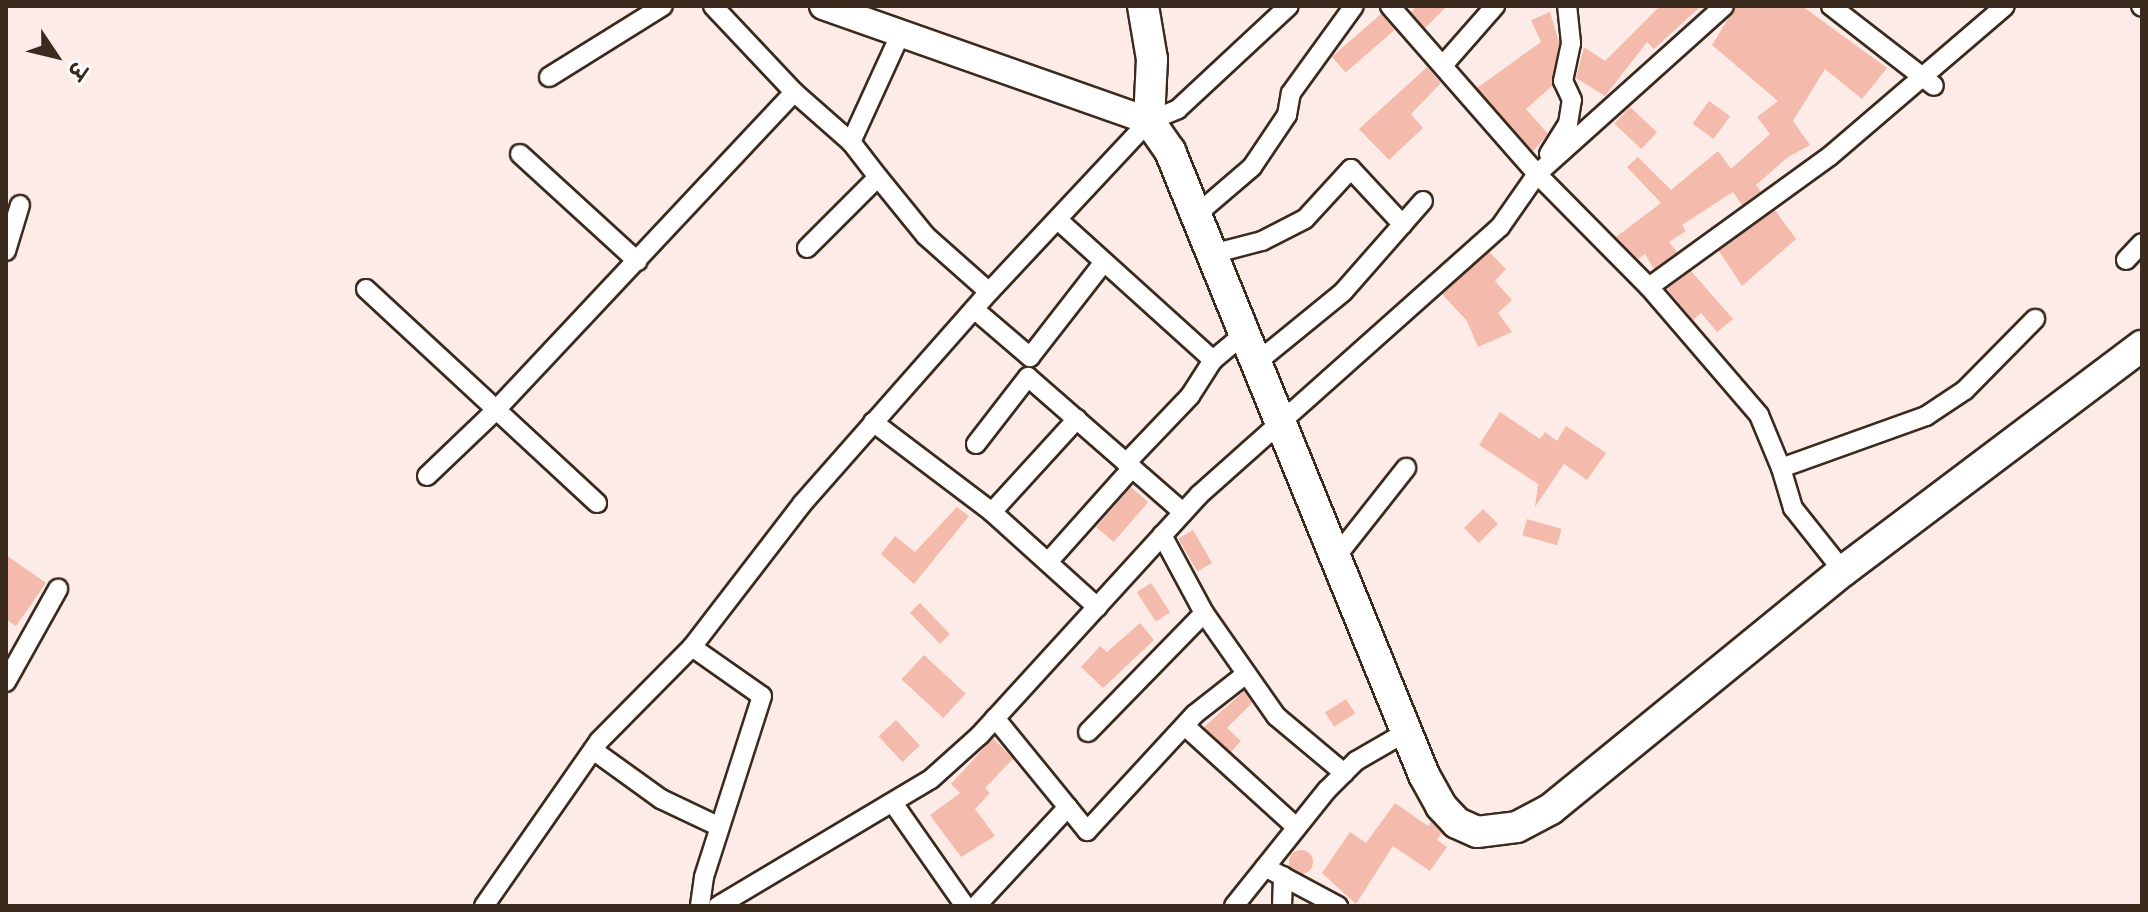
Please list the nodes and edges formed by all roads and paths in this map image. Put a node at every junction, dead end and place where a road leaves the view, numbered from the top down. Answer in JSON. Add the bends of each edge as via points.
{"nodes":[{"id":1,"x":663,"y":6,"type":"edge"},
{"id":2,"x":713,"y":6,"type":"edge"},
{"id":3,"x":823,"y":6,"type":"edge"},
{"id":4,"x":1143,"y":6,"type":"edge"},
{"id":5,"x":1289,"y":6,"type":"edge"},
{"id":6,"x":1354,"y":6,"type":"edge"},
{"id":7,"x":1390,"y":6,"type":"edge"},
{"id":8,"x":1495,"y":6,"type":"edge"},
{"id":9,"x":1567,"y":6,"type":"edge"},
{"id":10,"x":1724,"y":6,"type":"edge"},
{"id":11,"x":1831,"y":6,"type":"edge"},
{"id":12,"x":2005,"y":6,"type":"edge"},
{"id":13,"x":901,"y":33,"type":"junction"},
{"id":14,"x":1445,"y":63,"type":"junction"},
{"id":15,"x":549,"y":77,"type":"dead end"},
{"id":16,"x":1928,"y":82,"type":"junction"},
{"id":17,"x":794,"y":92,"type":"junction"},
{"id":18,"x":1149,"y":121,"type":"junction"},
{"id":19,"x":851,"y":142,"type":"junction"},
{"id":20,"x":520,"y":154,"type":"dead end"},
{"id":21,"x":1537,"y":174,"type":"junction"},
{"id":22,"x":878,"y":177,"type":"junction"},
{"id":23,"x":1423,"y":201,"type":"dead end"},
{"id":24,"x":20,"y":205,"type":"dead end"},
{"id":25,"x":1196,"y":215,"type":"junction"},
{"id":26,"x":1058,"y":220,"type":"junction"},
{"id":27,"x":1403,"y":225,"type":"junction"},
{"id":28,"x":2142,"y":243,"type":"edge"},
{"id":29,"x":807,"y":248,"type":"dead end"},
{"id":30,"x":6,"y":251,"type":"edge"},
{"id":31,"x":1212,"y":254,"type":"junction"},
{"id":32,"x":2126,"y":260,"type":"dead end"},
{"id":33,"x":637,"y":261,"type":"junction"},
{"id":34,"x":1104,"y":262,"type":"junction"},
{"id":35,"x":1649,"y":287,"type":"junction"},
{"id":36,"x":366,"y":289,"type":"dead end"},
{"id":37,"x":989,"y":292,"type":"junction"},
{"id":38,"x":974,"y":309,"type":"junction"},
{"id":39,"x":2035,"y":319,"type":"dead end"},
{"id":40,"x":1244,"y":334,"type":"junction"},
{"id":41,"x":2142,"y":346,"type":"edge"},
{"id":42,"x":1213,"y":360,"type":"junction"},
{"id":43,"x":1256,"y":363,"type":"junction"},
{"id":44,"x":493,"y":413,"type":"junction"},
{"id":45,"x":1077,"y":419,"type":"junction"},
{"id":46,"x":1280,"y":421,"type":"junction"},
{"id":47,"x":873,"y":422,"type":"junction"},
{"id":48,"x":976,"y":444,"type":"dead end"},
{"id":49,"x":1129,"y":465,"type":"junction"},
{"id":50,"x":1406,"y":468,"type":"dead end"},
{"id":51,"x":1781,"y":468,"type":"junction"},
{"id":52,"x":427,"y":476,"type":"dead end"},
{"id":53,"x":597,"y":503,"type":"dead end"},
{"id":54,"x":992,"y":512,"type":"junction"},
{"id":55,"x":1183,"y":512,"type":"junction"},
{"id":56,"x":1162,"y":535,"type":"junction"},
{"id":57,"x":1335,"y":558,"type":"junction"},
{"id":58,"x":1048,"y":562,"type":"junction"},
{"id":59,"x":1843,"y":571,"type":"junction"},
{"id":60,"x":58,"y":589,"type":"dead end"},
{"id":61,"x":1097,"y":607,"type":"junction"},
{"id":62,"x":1204,"y":613,"type":"junction"},
{"id":63,"x":692,"y":647,"type":"junction"},
{"id":64,"x":1245,"y":675,"type":"junction"},
{"id":65,"x":6,"y":682,"type":"edge"},
{"id":66,"x":995,"y":718,"type":"junction"},
{"id":67,"x":1185,"y":726,"type":"junction"},
{"id":68,"x":1088,"y":732,"type":"dead end"},
{"id":69,"x":1406,"y":732,"type":"junction"},
{"id":70,"x":593,"y":750,"type":"junction"},
{"id":71,"x":1344,"y":773,"type":"junction"},
{"id":72,"x":893,"y":803,"type":"junction"},
{"id":73,"x":1068,"y":807,"type":"junction"},
{"id":74,"x":720,"y":827,"type":"junction"},
{"id":75,"x":1296,"y":827,"type":"junction"},
{"id":76,"x":1265,"y":867,"type":"junction"},
{"id":77,"x":1283,"y":876,"type":"junction"},
{"id":78,"x":484,"y":906,"type":"edge"},
{"id":79,"x":700,"y":906,"type":"edge"},
{"id":80,"x":718,"y":906,"type":"edge"},
{"id":81,"x":965,"y":906,"type":"edge"},
{"id":82,"x":976,"y":906,"type":"edge"},
{"id":83,"x":1234,"y":906,"type":"edge"},
{"id":84,"x":1282,"y":906,"type":"edge"},
{"id":85,"x":1338,"y":906,"type":"edge"}],
"edges":[{"from":1,"to":15,"type":"street"},
{"from":2,"to":17,"type":"street"},
{"from":3,"to":13,"type":"main road"},
{"from":4,"to":18,"type":"main road","via":[[1152,59]]},
{"from":5,"to":18,"type":"street","via":[[1178,109]]},
{"from":6,"to":25,"type":"street","via":[[1291,93],[1287,115],[1252,167]]},
{"from":7,"to":14,"type":"street"},
{"from":8,"to":14,"type":"street"},
{"from":9,"to":21,"type":"street","via":[[1571,43],[1563,81],[1572,100],[1568,124]]},
{"from":10,"to":21,"type":"street"},
{"from":11,"to":16,"type":"street"},
{"from":12,"to":16,"type":"street"},
{"from":13,"to":18,"type":"main road"},
{"from":13,"to":19,"type":"street"},
{"from":14,"to":21,"type":"street"},
{"from":16,"to":35,"type":"street"},
{"from":17,"to":19,"type":"street"},
{"from":17,"to":33,"type":"street"},
{"from":18,"to":25,"type":"main road","via":[[1170,151]]},
{"from":18,"to":26,"type":"street"},
{"from":19,"to":22,"type":"street"},
{"from":20,"to":33,"type":"street"},
{"from":21,"to":35,"type":"street"},
{"from":21,"to":46,"type":"street","via":[[1500,227]]},
{"from":22,"to":29,"type":"street"},
{"from":22,"to":37,"type":"street","via":[[926,236]]},
{"from":23,"to":27,"type":"street"},
{"from":24,"to":30,"type":"street"},
{"from":25,"to":31,"type":"main road"},
{"from":26,"to":34,"type":"street"},
{"from":26,"to":37,"type":"street"},
{"from":27,"to":31,"type":"street","via":[[1351,169],[1305,219],[1262,241]]},
{"from":27,"to":43,"type":"street","via":[[1334,300]]},
{"from":28,"to":32,"type":"street"},
{"from":31,"to":40,"type":"main road"},
{"from":33,"to":44,"type":"street"},
{"from":34,"to":38,"type":"street","via":[[1030,357]]},
{"from":34,"to":42,"type":"street"},
{"from":35,"to":51,"type":"street","via":[[1759,415]]},
{"from":36,"to":44,"type":"street"},
{"from":37,"to":38,"type":"street"},
{"from":38,"to":47,"type":"street"},
{"from":39,"to":51,"type":"street","via":[[1965,390],[1926,416]]},
{"from":40,"to":42,"type":"street"},
{"from":40,"to":43,"type":"main road"},
{"from":41,"to":59,"type":"main road"},
{"from":42,"to":49,"type":"street","via":[[1190,396]]},
{"from":43,"to":46,"type":"main road"},
{"from":44,"to":52,"type":"street"},
{"from":44,"to":53,"type":"street"},
{"from":45,"to":48,"type":"street","via":[[1028,377]]},
{"from":45,"to":49,"type":"street"},
{"from":45,"to":54,"type":"street"},
{"from":46,"to":55,"type":"street"},
{"from":46,"to":57,"type":"main road"},
{"from":47,"to":54,"type":"street"},
{"from":47,"to":63,"type":"street"},
{"from":49,"to":55,"type":"street"},
{"from":49,"to":58,"type":"street"},
{"from":50,"to":57,"type":"street"},
{"from":51,"to":59,"type":"street","via":[[1793,508]]},
{"from":54,"to":58,"type":"street"},
{"from":55,"to":56,"type":"street"},
{"from":56,"to":61,"type":"street"},
{"from":56,"to":62,"type":"street"},
{"from":57,"to":69,"type":"main road"},
{"from":58,"to":61,"type":"street"},
{"from":59,"to":69,"type":"main road","via":[[1610,764],[1517,827],[1477,832],[1457,823],[1441,806]]},
{"from":60,"to":65,"type":"street"},
{"from":61,"to":66,"type":"street"},
{"from":62,"to":64,"type":"street"},
{"from":62,"to":68,"type":"street"},
{"from":63,"to":70,"type":"street"},
{"from":63,"to":74,"type":"street","via":[[762,696]]},
{"from":64,"to":67,"type":"street"},
{"from":64,"to":71,"type":"street","via":[[1276,716]]},
{"from":66,"to":72,"type":"street","via":[[931,779]]},
{"from":66,"to":73,"type":"street"},
{"from":67,"to":73,"type":"street","via":[[1087,831]]},
{"from":67,"to":75,"type":"street"},
{"from":69,"to":71,"type":"street"},
{"from":70,"to":74,"type":"street","via":[[661,799]]},
{"from":70,"to":78,"type":"street"},
{"from":71,"to":75,"type":"street"},
{"from":72,"to":80,"type":"street"},
{"from":72,"to":81,"type":"street"},
{"from":73,"to":82,"type":"street"},
{"from":74,"to":79,"type":"street"},
{"from":75,"to":76,"type":"street"},
{"from":76,"to":77,"type":"street"},
{"from":76,"to":83,"type":"street"},
{"from":77,"to":84,"type":"street"},
{"from":77,"to":85,"type":"street"}]}
